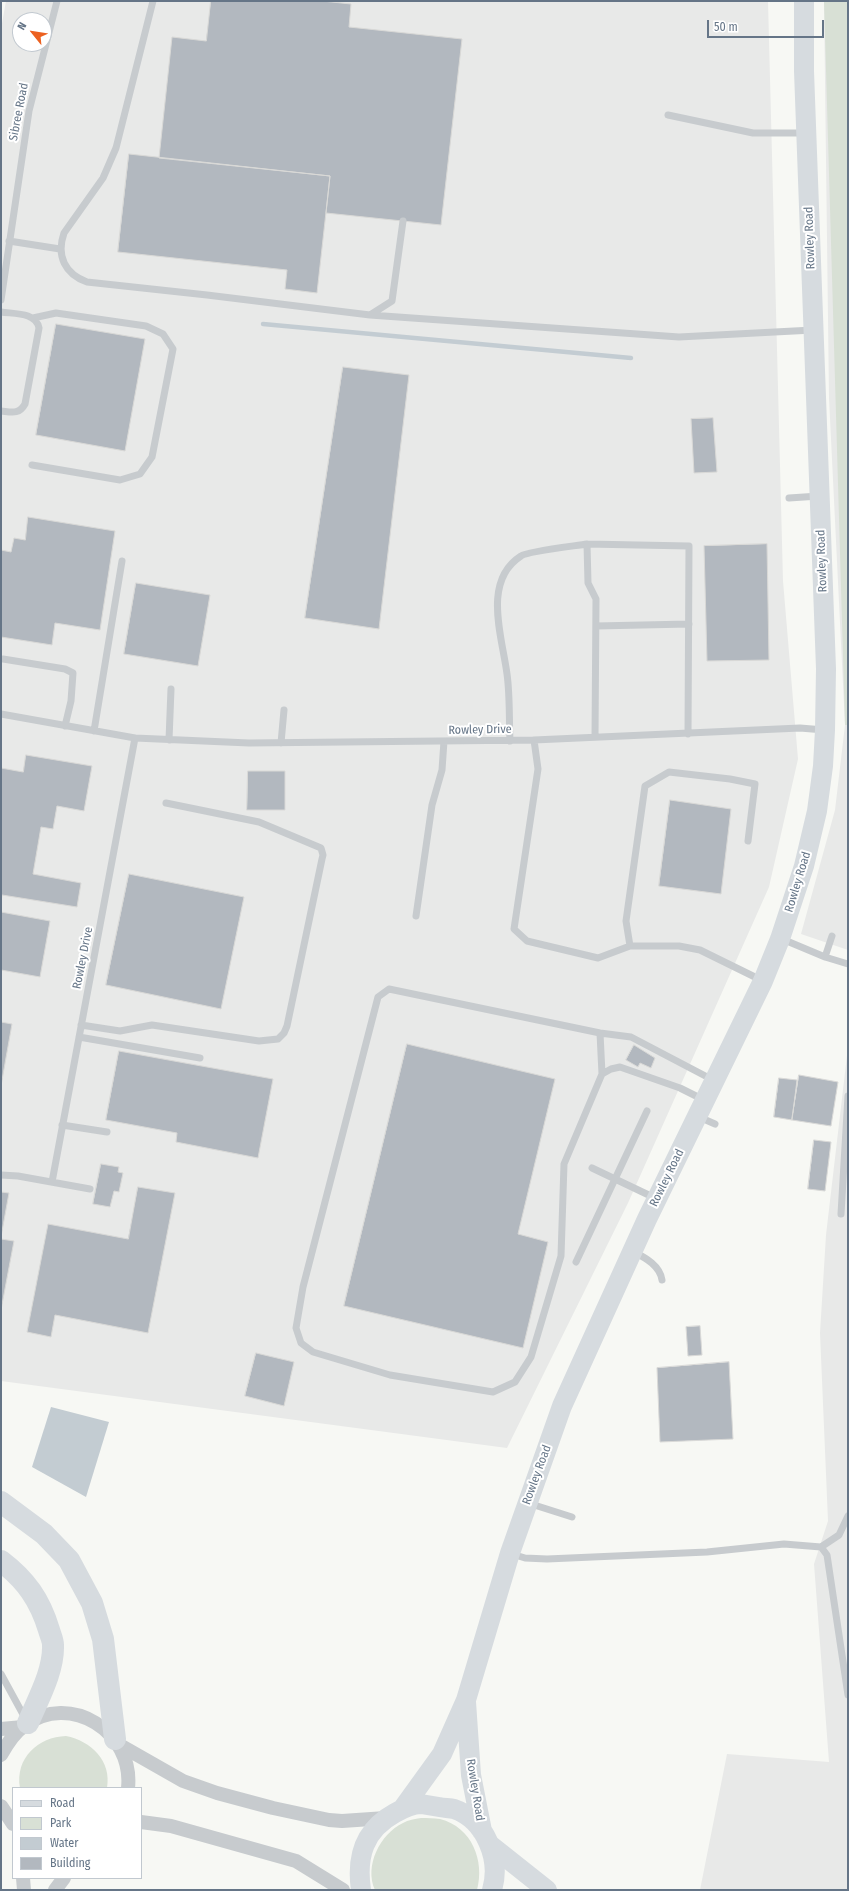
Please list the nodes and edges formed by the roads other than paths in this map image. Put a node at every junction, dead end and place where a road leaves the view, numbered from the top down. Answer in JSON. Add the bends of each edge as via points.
{"nodes":[{"id":1,"x":57,"y":1,"type":"edge"},
{"id":2,"x":153,"y":1,"type":"edge"},
{"id":3,"x":804,"y":1,"type":"edge"},
{"id":4,"x":668,"y":115,"type":"dead end"},
{"id":5,"x":806,"y":133,"type":"junction"},
{"id":6,"x":402,"y":221,"type":"dead end"},
{"id":7,"x":9,"y":241,"type":"junction"},
{"id":8,"x":60,"y":249,"type":"junction"},
{"id":9,"x":1,"y":300,"type":"edge"},
{"id":10,"x":1,"y":312,"type":"edge"},
{"id":11,"x":370,"y":315,"type":"junction"},
{"id":12,"x":33,"y":318,"type":"junction"},
{"id":13,"x":814,"y":329,"type":"junction"},
{"id":14,"x":1,"y":410,"type":"edge"},
{"id":15,"x":32,"y":465,"type":"dead end"},
{"id":16,"x":819,"y":496,"type":"junction"},
{"id":17,"x":789,"y":498,"type":"dead end"},
{"id":18,"x":587,"y":544,"type":"junction"},
{"id":19,"x":122,"y":561,"type":"dead end"},
{"id":20,"x":689,"y":624,"type":"junction"},
{"id":21,"x":596,"y":626,"type":"junction"},
{"id":22,"x":3,"y":659,"type":"dead end"},
{"id":23,"x":171,"y":689,"type":"dead end"},
{"id":24,"x":284,"y":710,"type":"dead end"},
{"id":25,"x":1,"y":714,"type":"edge"},
{"id":26,"x":65,"y":726,"type":"junction"},
{"id":27,"x":826,"y":730,"type":"junction"},
{"id":28,"x":94,"y":731,"type":"junction"},
{"id":29,"x":688,"y":734,"type":"junction"},
{"id":30,"x":595,"y":737,"type":"junction"},
{"id":31,"x":135,"y":738,"type":"junction"},
{"id":32,"x":169,"y":740,"type":"junction"},
{"id":33,"x":510,"y":740,"type":"junction"},
{"id":34,"x":534,"y":740,"type":"junction"},
{"id":35,"x":444,"y":741,"type":"junction"},
{"id":36,"x":281,"y":743,"type":"junction"},
{"id":37,"x":166,"y":803,"type":"dead end"},
{"id":38,"x":748,"y":841,"type":"dead end"},
{"id":39,"x":416,"y":916,"type":"dead end"},
{"id":40,"x":832,"y":936,"type":"dead end"},
{"id":41,"x":780,"y":938,"type":"junction"},
{"id":42,"x":630,"y":946,"type":"junction"},
{"id":43,"x":825,"y":957,"type":"junction"},
{"id":44,"x":848,"y":964,"type":"edge"},
{"id":45,"x":763,"y":981,"type":"junction"},
{"id":46,"x":81,"y":1025,"type":"junction"},
{"id":47,"x":600,"y":1033,"type":"junction"},
{"id":48,"x":79,"y":1037,"type":"junction"},
{"id":49,"x":200,"y":1058,"type":"dead end"},
{"id":50,"x":602,"y":1074,"type":"junction"},
{"id":51,"x":714,"y":1081,"type":"junction"},
{"id":52,"x":848,"y":1096,"type":"edge"},
{"id":53,"x":701,"y":1108,"type":"junction"},
{"id":54,"x":647,"y":1111,"type":"dead end"},
{"id":55,"x":715,"y":1124,"type":"dead end"},
{"id":56,"x":62,"y":1125,"type":"junction"},
{"id":57,"x":107,"y":1132,"type":"dead end"},
{"id":58,"x":592,"y":1168,"type":"dead end"},
{"id":59,"x":1,"y":1176,"type":"edge"},
{"id":60,"x":615,"y":1178,"type":"junction"},
{"id":61,"x":52,"y":1182,"type":"junction"},
{"id":62,"x":90,"y":1189,"type":"dead end"},
{"id":63,"x":657,"y":1198,"type":"junction"},
{"id":64,"x":840,"y":1214,"type":"dead end"},
{"id":65,"x":632,"y":1251,"type":"junction"},
{"id":66,"x":576,"y":1262,"type":"dead end"},
{"id":67,"x":662,"y":1280,"type":"dead end"},
{"id":68,"x":1,"y":1502,"type":"edge"},
{"id":69,"x":526,"y":1503,"type":"junction"},
{"id":70,"x":848,"y":1516,"type":"edge"},
{"id":71,"x":572,"y":1517,"type":"dead end"},
{"id":72,"x":821,"y":1547,"type":"junction"},
{"id":73,"x":510,"y":1553,"type":"junction"},
{"id":74,"x":1,"y":1561,"type":"edge"},
{"id":75,"x":1,"y":1674,"type":"edge"},
{"id":76,"x":848,"y":1695,"type":"edge"},
{"id":77,"x":466,"y":1700,"type":"junction"},
{"id":78,"x":25,"y":1725,"type":"junction"},
{"id":79,"x":1,"y":1729,"type":"edge"},
{"id":80,"x":117,"y":1741,"type":"junction"},
{"id":81,"x":1,"y":1755,"type":"edge"},
{"id":82,"x":128,"y":1787,"type":"edge"},
{"id":83,"x":1,"y":1806,"type":"edge"},
{"id":84,"x":402,"y":1808,"type":"junction"},
{"id":85,"x":386,"y":1818,"type":"junction"},
{"id":86,"x":142,"y":1822,"type":"edge"},
{"id":87,"x":12,"y":1826,"type":"edge"},
{"id":88,"x":486,"y":1838,"type":"junction"},
{"id":89,"x":23,"y":1879,"type":"edge"},
{"id":90,"x":63,"y":1879,"type":"edge"},
{"id":91,"x":24,"y":1890,"type":"edge"},
{"id":92,"x":55,"y":1890,"type":"edge"},
{"id":93,"x":343,"y":1890,"type":"edge"},
{"id":94,"x":361,"y":1890,"type":"edge"},
{"id":95,"x":492,"y":1890,"type":"edge"},
{"id":96,"x":547,"y":1890,"type":"edge"}],
"edges":[{"from":1,"to":7,"type":"lane","name":"Sibree Road","via":[[29,111]]},
{"from":2,"to":8,"type":"lane","via":[[116,148],[103,178],[64,233]]},
{"from":3,"to":5,"type":"street","name":"Rowley Road"},
{"from":4,"to":5,"type":"lane","via":[[754,132]]},
{"from":5,"to":13,"type":"street","name":"Rowley Road"},
{"from":6,"to":11,"type":"lane","via":[[392,301]]},
{"from":7,"to":8,"type":"lane"},
{"from":7,"to":9,"type":"lane","name":"Sibree Road"},
{"from":8,"to":11,"type":"lane","via":[[70,272],[87,282]]},
{"from":10,"to":12,"type":"lane"},
{"from":11,"to":13,"type":"lane","via":[[680,337]]},
{"from":12,"to":14,"type":"lane","via":[[39,328],[25,404],[16,412]]},
{"from":12,"to":15,"type":"lane","via":[[56,312],[146,326],[163,334],[173,350],[152,457],[140,474],[120,480]]},
{"from":13,"to":16,"type":"street","name":"Rowley Road"},
{"from":16,"to":17,"type":"lane"},
{"from":16,"to":27,"type":"street","name":"Rowley Road"},
{"from":18,"to":20,"type":"lane","via":[[689,546]]},
{"from":18,"to":21,"type":"lane","via":[[588,583],[596,599]]},
{"from":18,"to":33,"type":"lane","via":[[523,554],[510,565],[501,579],[498,603],[507,675]]},
{"from":19,"to":28,"type":"lane"},
{"from":20,"to":21,"type":"lane"},
{"from":20,"to":29,"type":"lane"},
{"from":21,"to":30,"type":"lane"},
{"from":22,"to":26,"type":"lane","via":[[65,669],[73,673],[71,701]]},
{"from":23,"to":32,"type":"lane"},
{"from":24,"to":36,"type":"lane"},
{"from":25,"to":26,"type":"lane","name":"Rowley Drive"},
{"from":26,"to":28,"type":"lane","name":"Rowley Drive"},
{"from":27,"to":29,"type":"lane","name":"Rowley Drive","via":[[800,728]]},
{"from":27,"to":41,"type":"street","name":"Rowley Road","via":[[816,811],[804,866]]},
{"from":28,"to":31,"type":"lane","name":"Rowley Drive"},
{"from":29,"to":30,"type":"lane","name":"Rowley Drive"},
{"from":30,"to":34,"type":"lane","name":"Rowley Drive"},
{"from":31,"to":32,"type":"lane","name":"Rowley Drive"},
{"from":31,"to":46,"type":"lane","name":"Rowley Drive"},
{"from":32,"to":36,"type":"lane","name":"Rowley Drive"},
{"from":33,"to":34,"type":"lane","name":"Rowley Drive"},
{"from":33,"to":35,"type":"lane","name":"Rowley Drive"},
{"from":34,"to":42,"type":"lane","via":[[538,769],[514,929],[527,941],[598,958]]},
{"from":35,"to":36,"type":"lane","name":"Rowley Drive"},
{"from":35,"to":39,"type":"lane","via":[[442,770],[432,804]]},
{"from":37,"to":46,"type":"lane","via":[[259,822],[321,848],[323,855],[287,1026],[278,1038],[259,1041],[152,1025],[120,1031]]},
{"from":38,"to":42,"type":"lane","via":[[755,784],[669,772],[645,786],[626,921]]},
{"from":40,"to":43,"type":"lane"},
{"from":41,"to":43,"type":"lane"},
{"from":41,"to":45,"type":"street","name":"Rowley Road"},
{"from":42,"to":45,"type":"lane","via":[[679,946],[700,950]]},
{"from":43,"to":44,"type":"lane"},
{"from":45,"to":51,"type":"street","name":"Rowley Road"},
{"from":46,"to":48,"type":"lane","name":"Rowley Drive"},
{"from":47,"to":50,"type":"lane"},
{"from":47,"to":50,"type":"lane","via":[[389,989],[378,997],[304,1287],[296,1328],[301,1343],[313,1352],[390,1375],[493,1392],[516,1382],[531,1357],[561,1256],[564,1164]]},
{"from":47,"to":51,"type":"lane","via":[[631,1037]]},
{"from":48,"to":49,"type":"lane"},
{"from":48,"to":56,"type":"lane","name":"Rowley Drive"},
{"from":50,"to":53,"type":"lane","via":[[620,1067],[680,1088]]},
{"from":51,"to":53,"type":"street","name":"Rowley Road"},
{"from":52,"to":64,"type":"lane"},
{"from":53,"to":55,"type":"lane"},
{"from":53,"to":63,"type":"street","name":"Rowley Road"},
{"from":54,"to":60,"type":"lane"},
{"from":56,"to":57,"type":"lane"},
{"from":56,"to":61,"type":"lane","name":"Rowley Drive"},
{"from":58,"to":60,"type":"lane"},
{"from":59,"to":61,"type":"lane"},
{"from":60,"to":63,"type":"lane"},
{"from":60,"to":66,"type":"lane"},
{"from":61,"to":62,"type":"lane"},
{"from":63,"to":65,"type":"street","name":"Rowley Road"},
{"from":65,"to":67,"type":"lane","via":[[647,1259],[660,1272]]},
{"from":65,"to":69,"type":"street","name":"Rowley Road","via":[[562,1406]]},
{"from":68,"to":80,"type":"highway","via":[[44,1534],[68,1560],[92,1603],[103,1639]]},
{"from":69,"to":71,"type":"lane"},
{"from":69,"to":73,"type":"street","name":"Rowley Road"},
{"from":70,"to":72,"type":"lane","via":[[839,1535]]},
{"from":72,"to":73,"type":"lane","via":[[784,1544],[707,1552],[548,1559],[525,1558]]},
{"from":72,"to":76,"type":"lane","via":[[827,1555]]},
{"from":73,"to":77,"type":"street","name":"Rowley Road"},
{"from":74,"to":78,"type":"highway","via":[[25,1582],[42,1608],[53,1644],[45,1683]]},
{"from":75,"to":78,"type":"lane"},
{"from":77,"to":84,"type":"street","name":"Rowley Road","via":[[442,1754]]},
{"from":77,"to":88,"type":"street","name":"Rowley Road","via":[[471,1775]]},
{"from":78,"to":79,"type":"street"},
{"from":78,"to":80,"type":"street","via":[[46,1716],[65,1713],[84,1717],[101,1726]]},
{"from":78,"to":81,"type":"street","via":[[10,1739]]},
{"from":80,"to":82,"type":"street","via":[[126,1760]]},
{"from":80,"to":85,"type":"street","via":[[183,1781],[216,1793],[329,1820]]},
{"from":83,"to":87,"type":"street"},
{"from":84,"to":85,"type":"street"},
{"from":84,"to":88,"type":"street","via":[[420,1804],[454,1809],[470,1818]]},
{"from":85,"to":94,"type":"street","via":[[364,1845],[360,1859]]},
{"from":86,"to":93,"type":"street","via":[[171,1826],[296,1861]]},
{"from":88,"to":95,"type":"street","name":"Rowley Road","via":[[495,1862],[495,1881]]},
{"from":88,"to":96,"type":"street"},
{"from":89,"to":91,"type":"street"},
{"from":90,"to":92,"type":"street"}]}
